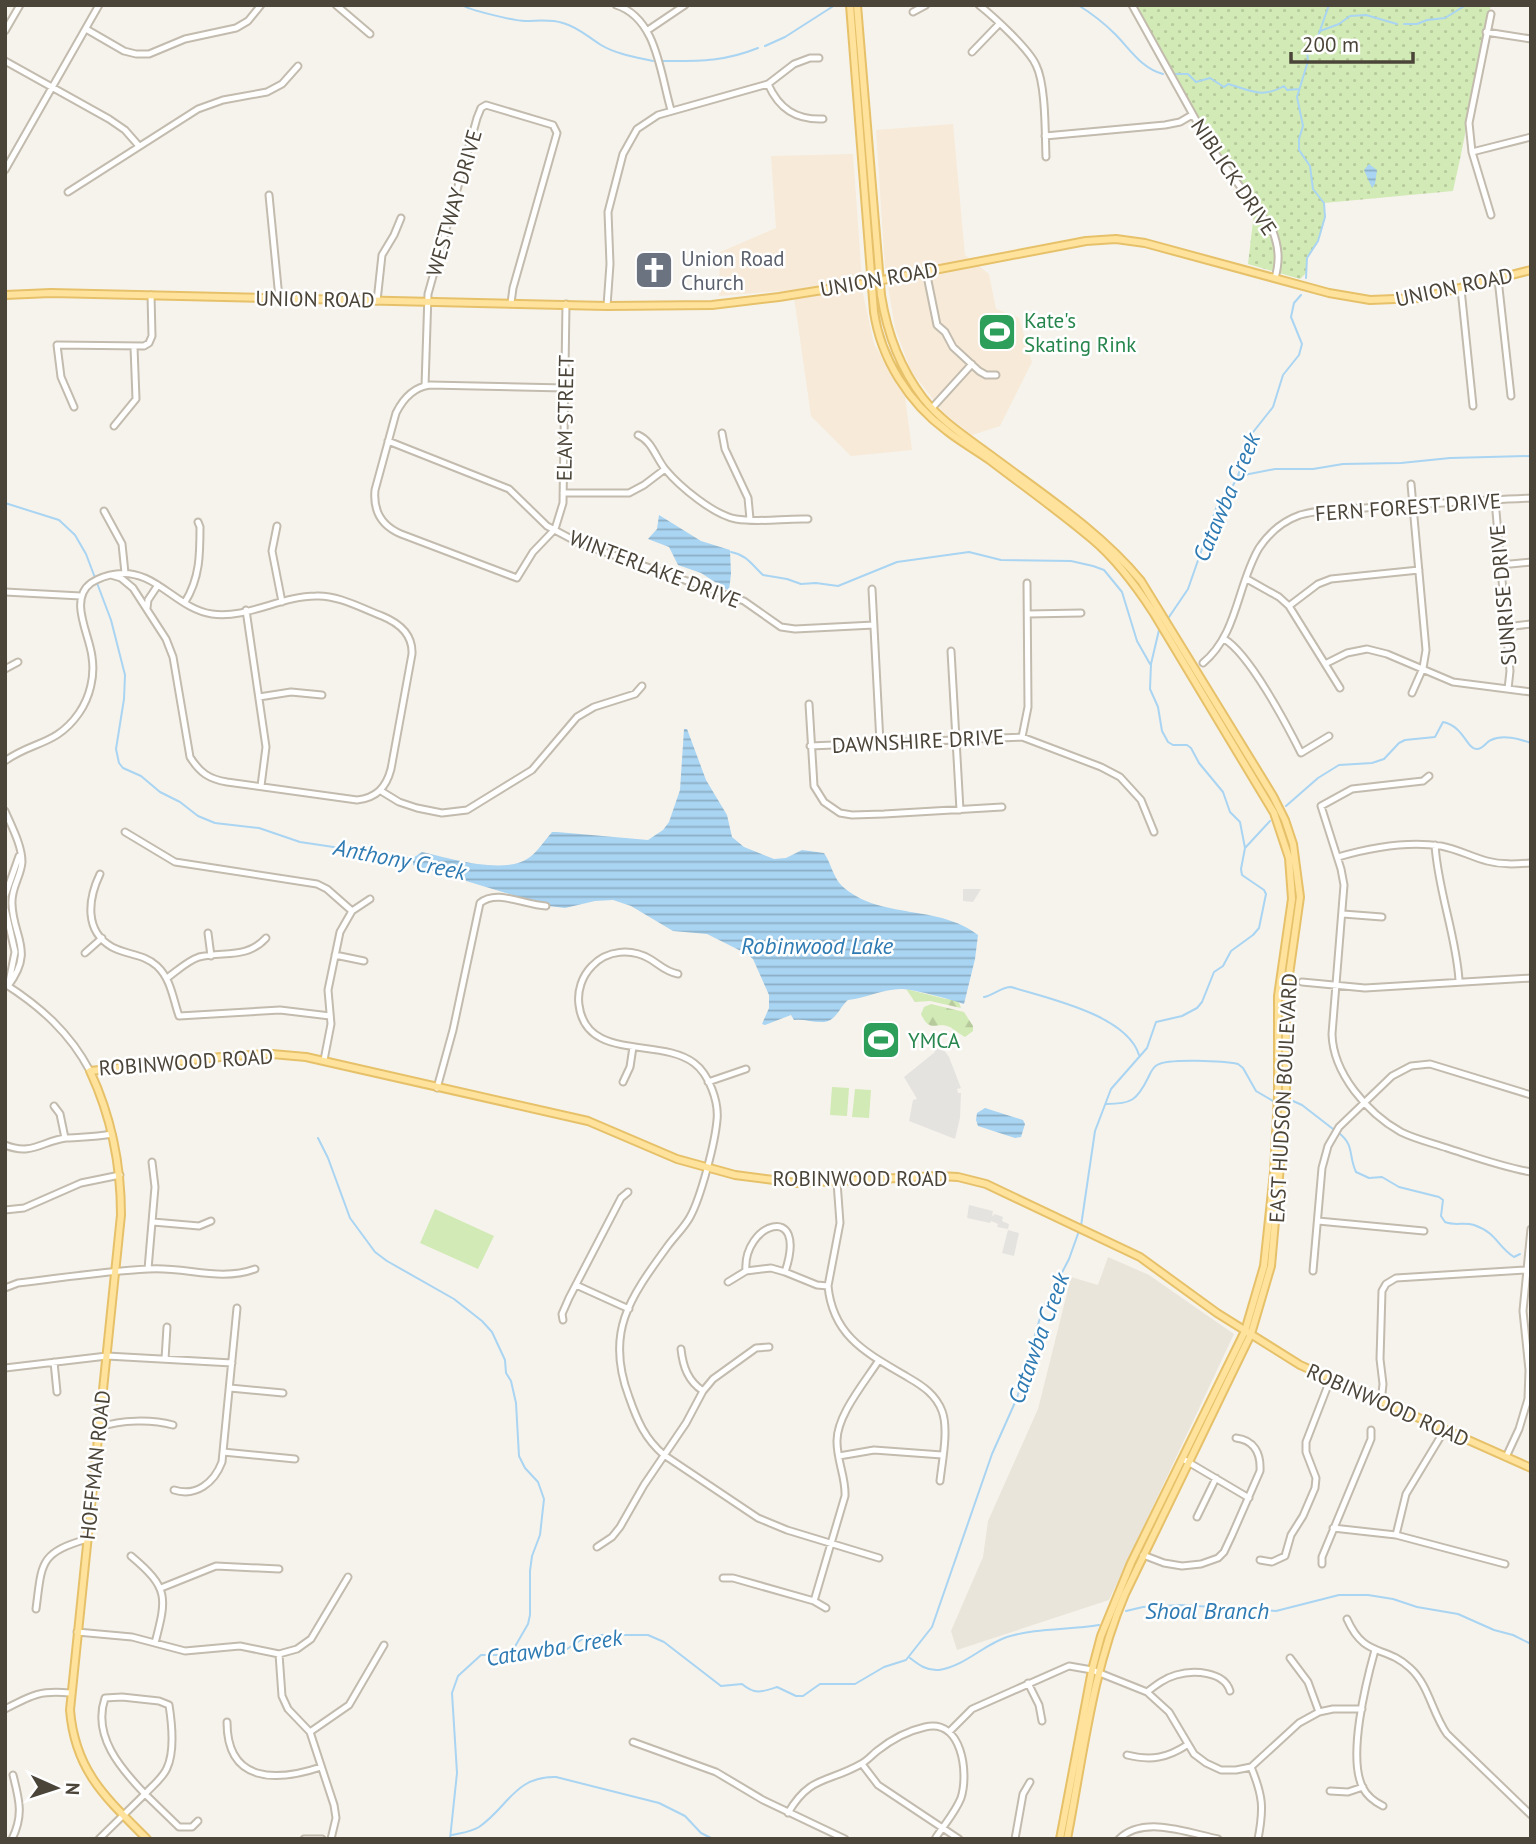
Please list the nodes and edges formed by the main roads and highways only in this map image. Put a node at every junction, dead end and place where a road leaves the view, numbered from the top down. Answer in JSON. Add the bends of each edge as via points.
{"nodes":[{"id":1,"x":850,"y":5,"type":"edge"},
{"id":2,"x":857,"y":5,"type":"edge"},
{"id":3,"x":1531,"y":270,"type":"edge"},
{"id":4,"x":880,"y":279,"type":"junction"},
{"id":5,"x":872,"y":282,"type":"junction"},
{"id":6,"x":5,"y":295,"type":"edge"},
{"id":7,"x":1070,"y":518,"type":"junction"},
{"id":8,"x":1155,"y":609,"type":"junction"},
{"id":9,"x":90,"y":1071,"type":"joint"},
{"id":10,"x":1248,"y":1333,"type":"junction"},
{"id":11,"x":1186,"y":1460,"type":"junction"},
{"id":12,"x":1531,"y":1468,"type":"edge"},
{"id":13,"x":1137,"y":1550,"type":"junction"},
{"id":14,"x":1143,"y":1555,"type":"junction"},
{"id":15,"x":1096,"y":1672,"type":"junction"},
{"id":16,"x":147,"y":1839,"type":"edge"},
{"id":17,"x":1060,"y":1839,"type":"edge"},
{"id":18,"x":1067,"y":1839,"type":"edge"}],
"edges":[{"from":1,"to":5,"type":"main road","name":"EAST HUDSON BOULEVARD"},
{"from":2,"to":4,"type":"main road","name":"EAST HUDSON BOULEVARD"},
{"from":3,"to":4,"type":"main road","name":"UNION ROAD","via":[[1408,300],[1370,300],[1116,239]]},
{"from":4,"to":5,"type":"main road","name":"UNION ROAD"},
{"from":4,"to":7,"type":"main road","name":"EAST HUDSON BOULEVARD","via":[[893,346],[932,408]]},
{"from":5,"to":6,"type":"main road","name":"UNION ROAD","via":[[720,304],[607,306]]},
{"from":5,"to":7,"type":"main road","name":"EAST HUDSON BOULEVARD","via":[[879,336],[895,373],[917,403],[937,423]]},
{"from":7,"to":8,"type":"main road","name":"EAST HUDSON BOULEVARD","via":[[1130,568]]},
{"from":8,"to":10,"type":"main road","name":"EAST HUDSON BOULEVARD","via":[[1274,813],[1289,858],[1291,909],[1279,996],[1269,1231]]},
{"from":8,"to":10,"type":"main road","name":"EAST HUDSON BOULEVARD","via":[[1180,642],[1282,814],[1299,877],[1299,911],[1286,996],[1286,1100],[1276,1230],[1271,1266]]},
{"from":9,"to":10,"type":"main road","name":"ROBINWOOD ROAD","via":[[243,1055],[287,1055],[588,1121],[677,1159],[779,1182],[958,1177],[1002,1190],[1149,1262]]},
{"from":9,"to":16,"type":"main road","name":"HOFFMAN ROAD","via":[[112,1134],[121,1215],[70,1693],[71,1725],[82,1762],[95,1785]]},
{"from":10,"to":11,"type":"main road","name":"EAST HUDSON BOULEVARD"},
{"from":10,"to":12,"type":"main road","name":"ROBINWOOD ROAD","via":[[1330,1380]]},
{"from":11,"to":13,"type":"main road","name":"EAST HUDSON BOULEVARD"},
{"from":11,"to":14,"type":"main road","name":"EAST HUDSON BOULEVARD"},
{"from":13,"to":14,"type":"main road"},
{"from":13,"to":15,"type":"main road","name":"EAST HUDSON BOULEVARD","via":[[1107,1616]]},
{"from":14,"to":15,"type":"main road","name":"EAST HUDSON BOULEVARD"},
{"from":15,"to":17,"type":"main road","name":"EAST HUDSON BOULEVARD"},
{"from":15,"to":18,"type":"main road","name":"EAST HUDSON BOULEVARD"}]}
